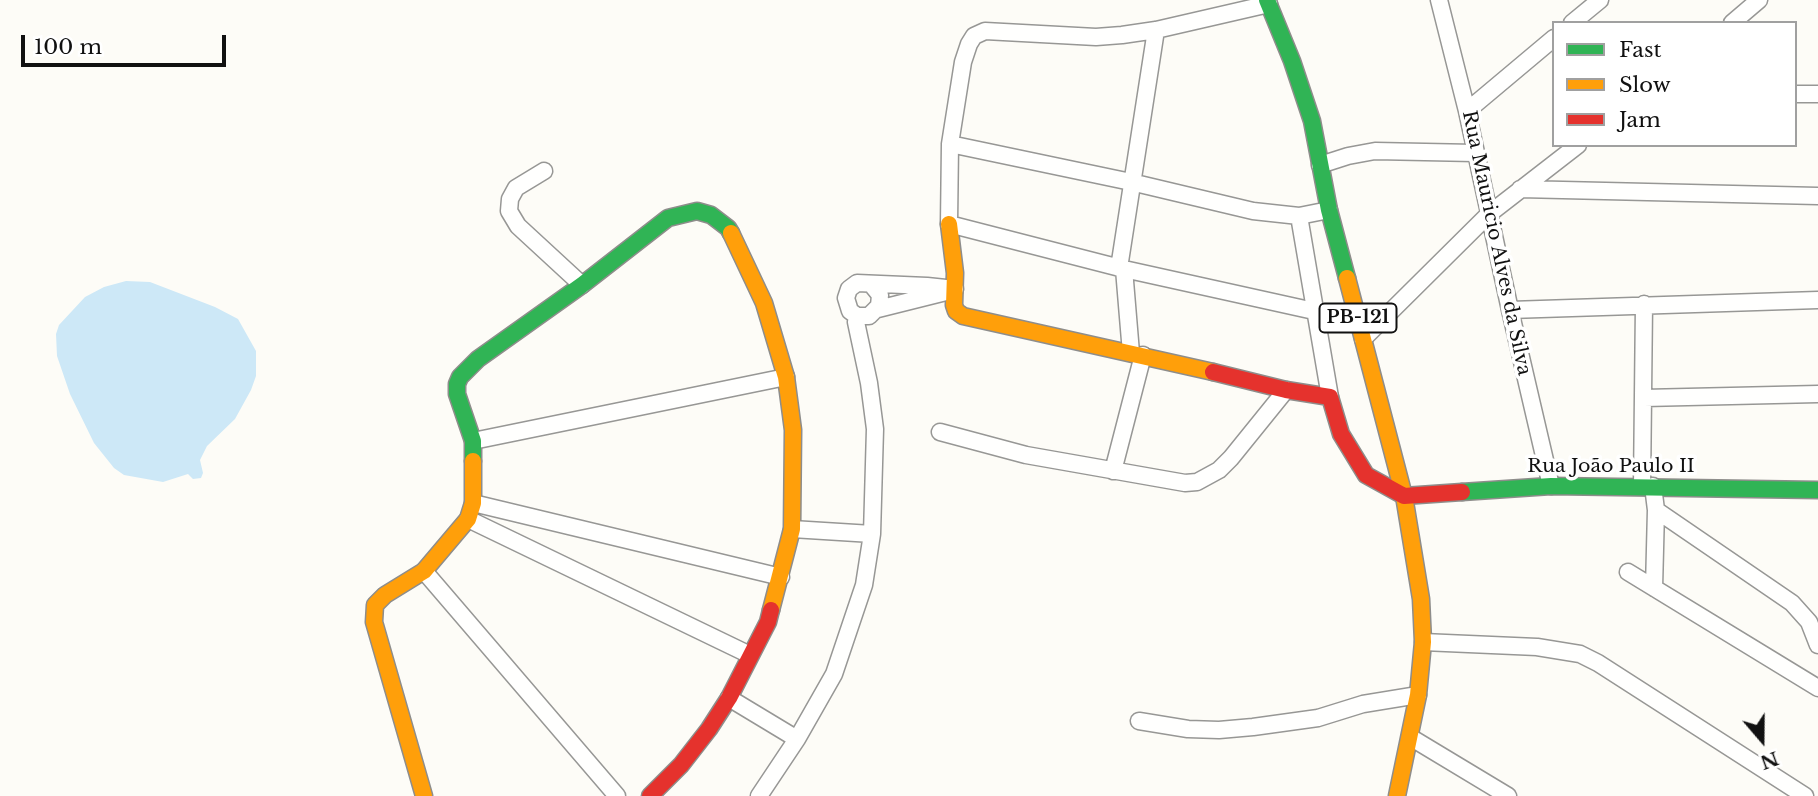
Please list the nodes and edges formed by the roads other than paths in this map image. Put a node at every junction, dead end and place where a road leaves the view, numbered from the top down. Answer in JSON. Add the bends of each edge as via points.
{"nodes":[{"id":1,"x":1600,"y":0,"type":"edge"},
{"id":2,"x":1759,"y":0,"type":"edge"},
{"id":3,"x":1268,"y":2,"type":"edge"},
{"id":4,"x":1444,"y":2,"type":"edge"},
{"id":5,"x":1574,"y":21,"type":"edge"},
{"id":6,"x":1734,"y":21,"type":"edge"},
{"id":7,"x":1156,"y":30,"type":"junction"},
{"id":8,"x":1552,"y":40,"type":"edge"},
{"id":9,"x":1797,"y":94,"type":"edge"},
{"id":10,"x":1818,"y":94,"type":"edge"},
{"id":11,"x":1467,"y":111,"type":"junction"},
{"id":12,"x":950,"y":144,"type":"junction"},
{"id":13,"x":1575,"y":147,"type":"edge"},
{"id":14,"x":1475,"y":153,"type":"junction"},
{"id":15,"x":1320,"y":165,"type":"junction"},
{"id":16,"x":544,"y":171,"type":"dead end"},
{"id":17,"x":1131,"y":182,"type":"junction"},
{"id":18,"x":1520,"y":189,"type":"junction"},
{"id":19,"x":1818,"y":196,"type":"edge"},
{"id":20,"x":1329,"y":210,"type":"junction"},
{"id":21,"x":1489,"y":214,"type":"junction"},
{"id":22,"x":1298,"y":216,"type":"junction"},
{"id":23,"x":949,"y":224,"type":"junction"},
{"id":24,"x":1121,"y":268,"type":"junction"},
{"id":25,"x":871,"y":284,"type":"junction"},
{"id":26,"x":582,"y":285,"type":"junction"},
{"id":27,"x":955,"y":289,"type":"junction"},
{"id":28,"x":1818,"y":300,"type":"edge"},
{"id":29,"x":1644,"y":304,"type":"junction"},
{"id":30,"x":878,"y":309,"type":"junction"},
{"id":31,"x":1510,"y":310,"type":"junction"},
{"id":32,"x":1314,"y":311,"type":"junction"},
{"id":33,"x":858,"y":316,"type":"junction"},
{"id":34,"x":1363,"y":339,"type":"junction"},
{"id":35,"x":1137,"y":354,"type":"junction"},
{"id":36,"x":786,"y":377,"type":"junction"},
{"id":37,"x":1286,"y":390,"type":"junction"},
{"id":38,"x":1818,"y":394,"type":"edge"},
{"id":39,"x":1330,"y":397,"type":"junction"},
{"id":40,"x":1644,"y":398,"type":"junction"},
{"id":41,"x":940,"y":432,"type":"dead end"},
{"id":42,"x":473,"y":441,"type":"junction"},
{"id":43,"x":1113,"y":471,"type":"junction"},
{"id":44,"x":1551,"y":486,"type":"junction"},
{"id":45,"x":1647,"y":486,"type":"junction"},
{"id":46,"x":1818,"y":490,"type":"edge"},
{"id":47,"x":1404,"y":496,"type":"junction"},
{"id":48,"x":473,"y":503,"type":"junction"},
{"id":49,"x":1656,"y":510,"type":"junction"},
{"id":50,"x":468,"y":519,"type":"junction"},
{"id":51,"x":792,"y":529,"type":"junction"},
{"id":52,"x":872,"y":534,"type":"junction"},
{"id":53,"x":424,"y":571,"type":"junction"},
{"id":54,"x":1628,"y":572,"type":"dead end"},
{"id":55,"x":781,"y":577,"type":"junction"},
{"id":56,"x":1654,"y":588,"type":"junction"},
{"id":57,"x":1814,"y":626,"type":"edge"},
{"id":58,"x":1423,"y":642,"type":"junction"},
{"id":59,"x":1818,"y":645,"type":"edge"},
{"id":60,"x":750,"y":655,"type":"junction"},
{"id":61,"x":1818,"y":688,"type":"edge"},
{"id":62,"x":1418,"y":695,"type":"junction"},
{"id":63,"x":729,"y":698,"type":"junction"},
{"id":64,"x":1139,"y":721,"type":"dead end"},
{"id":65,"x":1410,"y":737,"type":"junction"},
{"id":66,"x":797,"y":739,"type":"junction"},
{"id":67,"x":766,"y":794,"type":"edge"},
{"id":68,"x":424,"y":796,"type":"edge"},
{"id":69,"x":617,"y":796,"type":"edge"},
{"id":70,"x":650,"y":796,"type":"edge"},
{"id":71,"x":1397,"y":796,"type":"edge"},
{"id":72,"x":1508,"y":796,"type":"edge"},
{"id":73,"x":1805,"y":796,"type":"edge"}],
"edges":[{"from":1,"to":5,"type":"street"},
{"from":2,"to":6,"type":"street"},
{"from":3,"to":7,"type":"street"},
{"from":3,"to":15,"type":"street","number":"PB-121","via":[[1312,121]]},
{"from":4,"to":11,"type":"street","name":"Rua Mauricio Alves da Silva"},
{"from":7,"to":12,"type":"street","via":[[1096,37],[980,32],[969,44],[963,62]]},
{"from":7,"to":17,"type":"street"},
{"from":8,"to":11,"type":"street"},
{"from":9,"to":10,"type":"street"},
{"from":11,"to":14,"type":"street","name":"Rua Mauricio Alves da Silva"},
{"from":12,"to":17,"type":"street"},
{"from":12,"to":23,"type":"street"},
{"from":13,"to":18,"type":"street"},
{"from":14,"to":15,"type":"street","via":[[1375,151]]},
{"from":14,"to":21,"type":"street","name":"Rua Mauricio Alves da Silva"},
{"from":15,"to":20,"type":"street","number":"PB-121"},
{"from":16,"to":26,"type":"street","via":[[516,188],[509,211],[518,226]]},
{"from":17,"to":22,"type":"street","via":[[1253,211]]},
{"from":17,"to":24,"type":"street"},
{"from":18,"to":19,"type":"street"},
{"from":18,"to":21,"type":"street"},
{"from":20,"to":22,"type":"street"},
{"from":20,"to":34,"type":"street","number":"PB-121"},
{"from":21,"to":31,"type":"street","name":"Rua Mauricio Alves da Silva"},
{"from":21,"to":34,"type":"street"},
{"from":22,"to":32,"type":"street"},
{"from":23,"to":24,"type":"street"},
{"from":23,"to":27,"type":"street"},
{"from":24,"to":32,"type":"street"},
{"from":24,"to":35,"type":"street"},
{"from":25,"to":27,"type":"street"},
{"from":25,"to":30,"type":"street","via":[[880,295]]},
{"from":25,"to":33,"type":"street","via":[[857,283],[847,293],[847,307]]},
{"from":26,"to":36,"type":"street","via":[[668,218],[697,211],[711,215],[728,228],[737,243],[764,303]]},
{"from":26,"to":42,"type":"street","via":[[478,359],[460,377],[457,394]]},
{"from":27,"to":30,"type":"street"},
{"from":27,"to":35,"type":"street","via":[[956,311],[963,316]]},
{"from":28,"to":29,"type":"street"},
{"from":29,"to":31,"type":"street"},
{"from":29,"to":40,"type":"street"},
{"from":30,"to":33,"type":"street","via":[[869,316]]},
{"from":31,"to":44,"type":"street","name":"Rua Mauricio Alves da Silva"},
{"from":32,"to":39,"type":"street"},
{"from":33,"to":52,"type":"street","via":[[875,429]]},
{"from":34,"to":47,"type":"street","number":"PB-121"},
{"from":35,"to":37,"type":"street"},
{"from":35,"to":43,"type":"street"},
{"from":36,"to":42,"type":"street"},
{"from":36,"to":51,"type":"street","via":[[793,430]]},
{"from":37,"to":39,"type":"street"},
{"from":37,"to":43,"type":"street","via":[[1238,450],[1207,478],[1185,483]]},
{"from":38,"to":40,"type":"street"},
{"from":39,"to":47,"type":"street","via":[[1340,434],[1366,475]]},
{"from":40,"to":45,"type":"street"},
{"from":41,"to":43,"type":"street","via":[[1026,455]]},
{"from":42,"to":48,"type":"street"},
{"from":44,"to":45,"type":"street","name":"Rua João Paulo II"},
{"from":44,"to":47,"type":"street","name":"Rua João Paulo II"},
{"from":45,"to":46,"type":"street","name":"Rua João Paulo II"},
{"from":45,"to":49,"type":"street"},
{"from":47,"to":58,"type":"street","number":"PB-121","via":[[1421,599]]},
{"from":48,"to":50,"type":"street"},
{"from":48,"to":55,"type":"street"},
{"from":49,"to":56,"type":"street"},
{"from":49,"to":57,"type":"street","via":[[1792,603]]},
{"from":50,"to":53,"type":"street"},
{"from":50,"to":60,"type":"street"},
{"from":51,"to":52,"type":"street"},
{"from":51,"to":55,"type":"street"},
{"from":52,"to":66,"type":"street","via":[[864,584],[847,641]]},
{"from":53,"to":68,"type":"street","via":[[385,595],[374,612]]},
{"from":53,"to":69,"type":"street"},
{"from":54,"to":56,"type":"street"},
{"from":55,"to":60,"type":"street","via":[[768,622]]},
{"from":56,"to":61,"type":"street"},
{"from":57,"to":59,"type":"street"},
{"from":58,"to":62,"type":"street","number":"PB-121"},
{"from":58,"to":73,"type":"street","via":[[1537,647],[1580,654]]},
{"from":60,"to":63,"type":"street"},
{"from":62,"to":64,"type":"street","via":[[1308,720],[1253,727],[1188,729]]},
{"from":62,"to":65,"type":"street","number":"PB-121"},
{"from":63,"to":66,"type":"street"},
{"from":63,"to":70,"type":"street","via":[[681,765]]},
{"from":65,"to":71,"type":"street","number":"PB-121"},
{"from":65,"to":72,"type":"street"},
{"from":66,"to":67,"type":"street"}]}
